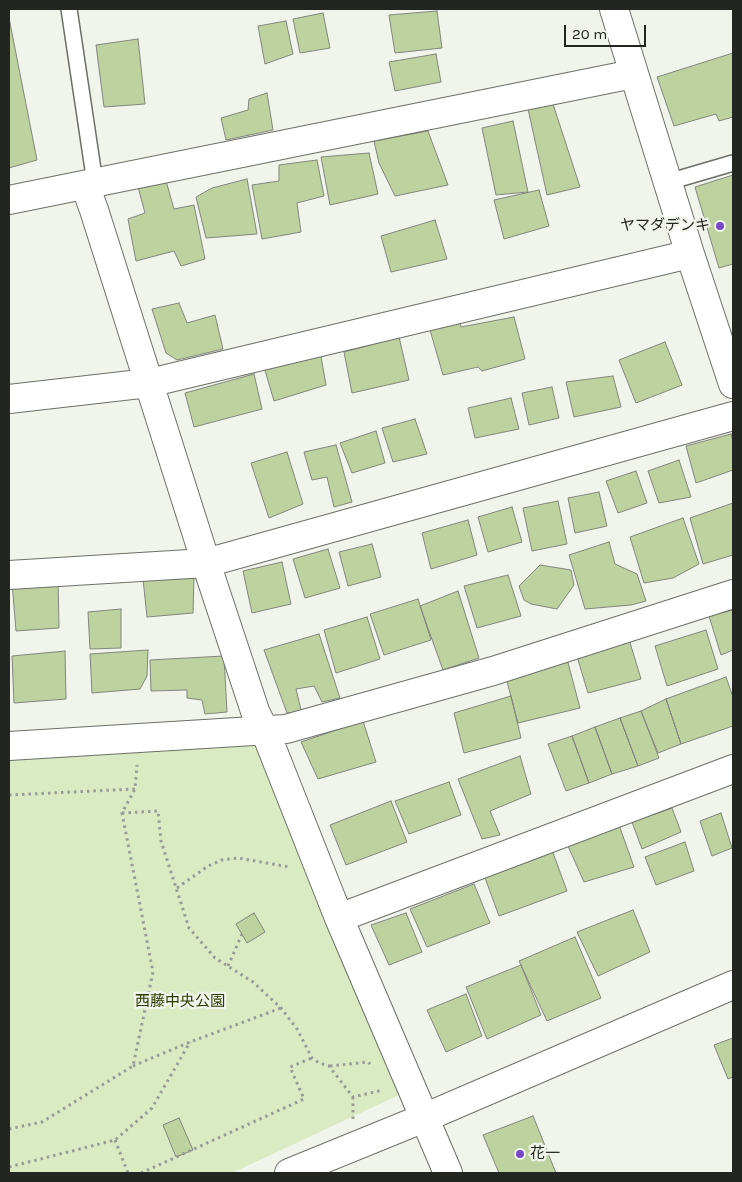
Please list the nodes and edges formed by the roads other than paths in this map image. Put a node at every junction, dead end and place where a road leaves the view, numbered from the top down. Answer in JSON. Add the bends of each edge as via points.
{"nodes":[{"id":1,"x":69,"y":9,"type":"edge"},
{"id":2,"x":614,"y":9,"type":"edge"},
{"id":3,"x":633,"y":74,"type":"junction"},
{"id":4,"x":733,"y":163,"type":"edge"},
{"id":5,"x":668,"y":182,"type":"junction"},
{"id":6,"x":90,"y":184,"type":"junction"},
{"id":7,"x":9,"y":200,"type":"edge"},
{"id":8,"x":690,"y":254,"type":"junction"},
{"id":9,"x":149,"y":383,"type":"junction"},
{"id":10,"x":733,"y":384,"type":"edge"},
{"id":11,"x":9,"y":399,"type":"edge"},
{"id":12,"x":733,"y":416,"type":"edge"},
{"id":13,"x":206,"y":563,"type":"junction"},
{"id":14,"x":9,"y":575,"type":"edge"},
{"id":15,"x":733,"y":594,"type":"edge"},
{"id":16,"x":264,"y":730,"type":"junction"},
{"id":17,"x":9,"y":746,"type":"edge"},
{"id":18,"x":733,"y":769,"type":"edge"},
{"id":19,"x":339,"y":918,"type":"junction"},
{"id":20,"x":733,"y":985,"type":"edge"},
{"id":21,"x":415,"y":1122,"type":"junction"},
{"id":22,"x":289,"y":1173,"type":"edge"},
{"id":23,"x":448,"y":1173,"type":"edge"}],
"edges":[{"from":1,"to":6,"type":"lane"},
{"from":2,"to":3,"type":"street"},
{"from":3,"to":5,"type":"street"},
{"from":3,"to":6,"type":"street"},
{"from":4,"to":5,"type":"lane"},
{"from":5,"to":8,"type":"street"},
{"from":6,"to":7,"type":"street"},
{"from":6,"to":9,"type":"street","via":[[94,210]]},
{"from":8,"to":9,"type":"street"},
{"from":8,"to":10,"type":"street"},
{"from":9,"to":11,"type":"street"},
{"from":9,"to":13,"type":"street"},
{"from":12,"to":13,"type":"street"},
{"from":13,"to":14,"type":"street"},
{"from":13,"to":16,"type":"street"},
{"from":15,"to":16,"type":"street","via":[[493,671],[286,729]]},
{"from":16,"to":17,"type":"street"},
{"from":16,"to":19,"type":"street"},
{"from":18,"to":19,"type":"street"},
{"from":19,"to":21,"type":"street"},
{"from":20,"to":21,"type":"street"},
{"from":21,"to":22,"type":"street"},
{"from":21,"to":23,"type":"street"}]}
